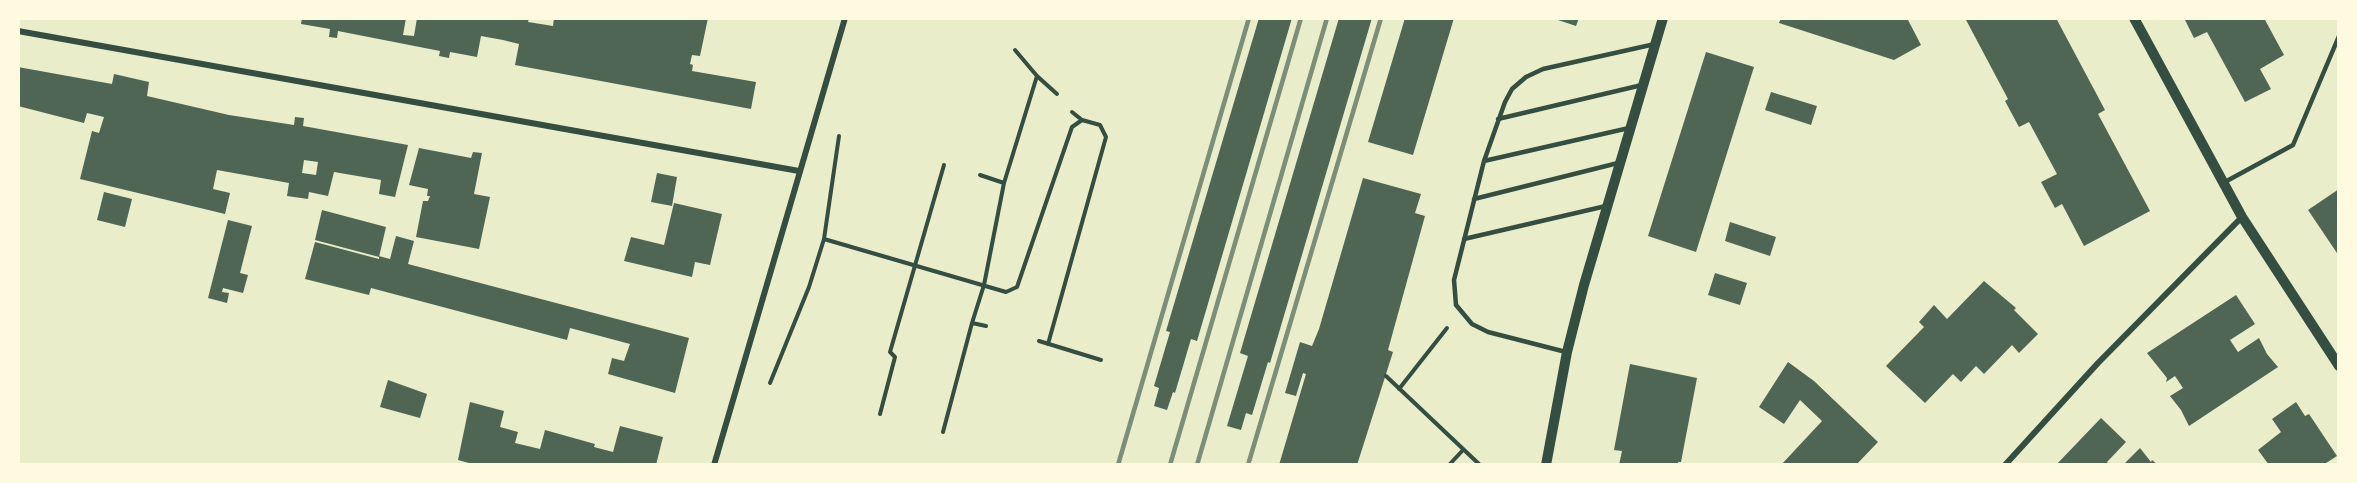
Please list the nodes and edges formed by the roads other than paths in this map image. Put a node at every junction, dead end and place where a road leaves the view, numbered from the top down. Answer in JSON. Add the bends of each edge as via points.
{"nodes":[{"id":1,"x":845,"y":18,"type":"edge"},
{"id":2,"x":1663,"y":18,"type":"edge"},
{"id":3,"x":2134,"y":18,"type":"edge"},
{"id":4,"x":18,"y":31,"type":"edge"},
{"id":5,"x":2339,"y":36,"type":"edge"},
{"id":6,"x":1655,"y":44,"type":"junction"},
{"id":7,"x":1642,"y":85,"type":"junction"},
{"id":8,"x":1498,"y":119,"type":"junction"},
{"id":9,"x":1629,"y":128,"type":"junction"},
{"id":10,"x":1484,"y":161,"type":"junction"},
{"id":11,"x":1618,"y":163,"type":"junction"},
{"id":12,"x":799,"y":171,"type":"junction"},
{"id":13,"x":2223,"y":183,"type":"junction"},
{"id":14,"x":1474,"y":199,"type":"junction"},
{"id":15,"x":1606,"y":206,"type":"junction"},
{"id":16,"x":2242,"y":218,"type":"junction"},
{"id":17,"x":1464,"y":239,"type":"junction"},
{"id":18,"x":1567,"y":352,"type":"junction"},
{"id":19,"x":2339,"y":366,"type":"edge"},
{"id":20,"x":714,"y":465,"type":"edge"},
{"id":21,"x":1546,"y":465,"type":"edge"},
{"id":22,"x":2005,"y":465,"type":"edge"}],
"edges":[{"from":1,"to":12,"type":"street"},
{"from":2,"to":6,"type":"street"},
{"from":3,"to":13,"type":"street"},
{"from":4,"to":12,"type":"street"},
{"from":5,"to":13,"type":"lane","via":[[2293,145]]},
{"from":6,"to":7,"type":"street"},
{"from":6,"to":8,"type":"lane","via":[[1534,72],[1512,88]]},
{"from":7,"to":8,"type":"lane"},
{"from":7,"to":9,"type":"street"},
{"from":8,"to":10,"type":"lane"},
{"from":9,"to":10,"type":"lane"},
{"from":9,"to":11,"type":"street"},
{"from":10,"to":14,"type":"lane"},
{"from":11,"to":14,"type":"lane"},
{"from":11,"to":15,"type":"street"},
{"from":12,"to":20,"type":"street"},
{"from":13,"to":16,"type":"street"},
{"from":14,"to":17,"type":"lane"},
{"from":15,"to":17,"type":"lane"},
{"from":15,"to":18,"type":"street"},
{"from":16,"to":19,"type":"street"},
{"from":16,"to":22,"type":"street","via":[[2098,363]]},
{"from":17,"to":18,"type":"lane","via":[[1454,280],[1460,311],[1472,324],[1488,332]]},
{"from":18,"to":21,"type":"street"}]}
